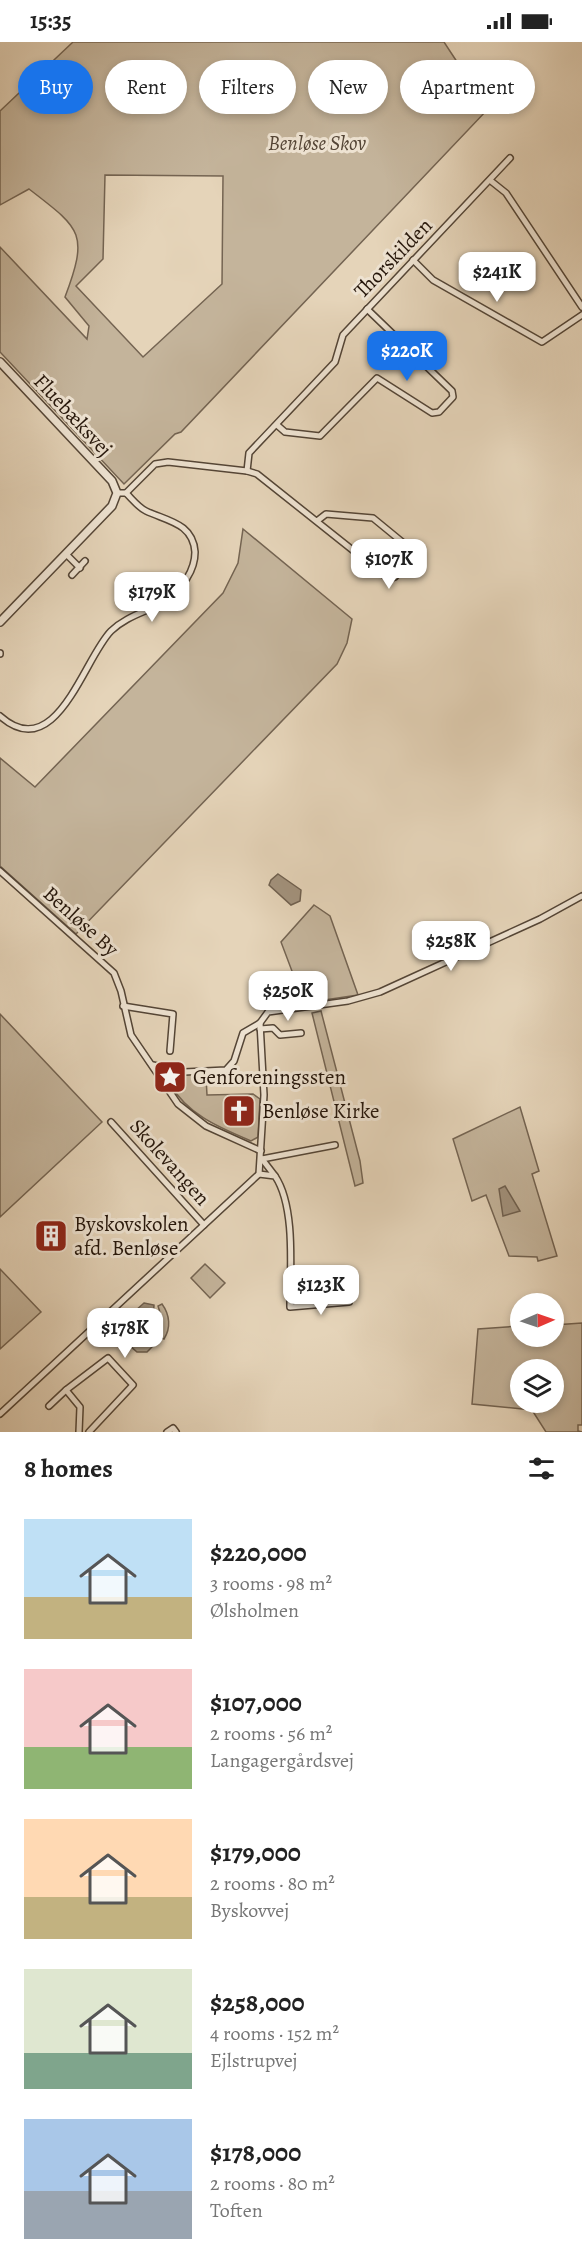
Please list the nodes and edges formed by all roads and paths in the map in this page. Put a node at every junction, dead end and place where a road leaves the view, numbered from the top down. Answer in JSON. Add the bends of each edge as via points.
{"nodes":[{"id":1,"x":510,"y":158,"type":"dead end"},
{"id":2,"x":491,"y":181,"type":"junction"},
{"id":3,"x":413,"y":260,"type":"junction"},
{"id":4,"x":582,"y":307,"type":"edge"},
{"id":5,"x":367,"y":309,"type":"junction"},
{"id":6,"x":582,"y":315,"type":"edge"},
{"id":7,"x":0,"y":362,"type":"edge"},
{"id":8,"x":277,"y":424,"type":"junction"},
{"id":9,"x":247,"y":471,"type":"junction"},
{"id":10,"x":117,"y":493,"type":"junction"},
{"id":11,"x":126,"y":493,"type":"junction"},
{"id":12,"x":317,"y":520,"type":"junction"},
{"id":13,"x":66,"y":554,"type":"junction"},
{"id":14,"x":85,"y":561,"type":"dead end"},
{"id":15,"x":80,"y":568,"type":"junction"},
{"id":16,"x":72,"y":576,"type":"dead end"},
{"id":17,"x":0,"y":622,"type":"edge"},
{"id":18,"x":0,"y":716,"type":"edge"},
{"id":19,"x":0,"y":872,"type":"edge"},
{"id":20,"x":582,"y":896,"type":"edge"},
{"id":21,"x":123,"y":1006,"type":"junction"},
{"id":22,"x":260,"y":1026,"type":"junction"},
{"id":23,"x":301,"y":1033,"type":"dead end"},
{"id":24,"x":170,"y":1050,"type":"dead end"},
{"id":25,"x":153,"y":1065,"type":"junction"},
{"id":26,"x":167,"y":1069,"type":"junction"},
{"id":27,"x":162,"y":1077,"type":"junction"},
{"id":28,"x":111,"y":1122,"type":"dead end"},
{"id":29,"x":336,"y":1144,"type":"dead end"},
{"id":30,"x":261,"y":1151,"type":"junction"},
{"id":31,"x":262,"y":1159,"type":"junction"},
{"id":32,"x":259,"y":1174,"type":"junction"},
{"id":33,"x":275,"y":1176,"type":"junction"},
{"id":34,"x":204,"y":1225,"type":"junction"},
{"id":35,"x":349,"y":1302,"type":"dead end"},
{"id":36,"x":66,"y":1390,"type":"junction"},
{"id":37,"x":49,"y":1406,"type":"dead end"},
{"id":38,"x":0,"y":1414,"type":"edge"},
{"id":39,"x":79,"y":1432,"type":"edge"},
{"id":40,"x":89,"y":1432,"type":"edge"},
{"id":41,"x":167,"y":1432,"type":"edge"},
{"id":42,"x":176,"y":1432,"type":"edge"}],
"edges":[{"from":1,"to":2,"type":"street","name":"Thorskilden"},
{"from":2,"to":3,"type":"street","name":"Thorskilden"},
{"from":2,"to":4,"type":"street","via":[[507,193]]},
{"from":3,"to":5,"type":"street","name":"Thorskilden"},
{"from":3,"to":6,"type":"street","via":[[434,280],[542,342]]},
{"from":5,"to":8,"type":"street","name":"Thorskilden","via":[[343,335],[335,362]]},
{"from":5,"to":8,"type":"street","via":[[452,391],[453,397],[439,412],[432,413],[377,378],[320,436],[285,432]]},
{"from":7,"to":10,"type":"street","name":"Fluebæksvej","via":[[112,481]]},
{"from":8,"to":9,"type":"street","name":"Thorskilden","via":[[249,453]]},
{"from":9,"to":11,"type":"street","via":[[155,464]]},
{"from":9,"to":12,"type":"street","via":[[257,474]]},
{"from":10,"to":11,"type":"street"},
{"from":10,"to":13,"type":"street","via":[[112,506]]},
{"from":11,"to":18,"type":"street","via":[[147,511],[183,527],[195,553],[191,571],[164,604],[130,618],[101,641],[76,691],[58,714],[26,728]]},
{"from":12,"to":12,"type":"street","via":[[389,579],[412,556],[412,550],[373,518],[326,514]]},
{"from":13,"to":15,"type":"street"},
{"from":13,"to":17,"type":"street"},
{"from":14,"to":15,"type":"street"},
{"from":15,"to":16,"type":"street"},
{"from":19,"to":21,"type":"street","name":"Benløse By","via":[[106,964],[118,982]]},
{"from":20,"to":22,"type":"street","via":[[380,992],[348,1001],[268,1012]]},
{"from":21,"to":24,"type":"street","via":[[173,1014]]},
{"from":21,"to":25,"type":"street","name":"Benløse By","via":[[131,1035]]},
{"from":22,"to":23,"type":"street","via":[[273,1028],[280,1035]]},
{"from":22,"to":26,"type":"street","via":[[243,1033],[234,1061],[226,1070]]},
{"from":22,"to":30,"type":"street"},
{"from":25,"to":26,"type":"street"},
{"from":25,"to":27,"type":"street","name":"Benløse By"},
{"from":26,"to":27,"type":"street"},
{"from":27,"to":30,"type":"street","name":"Benløse By","via":[[171,1095],[194,1118]]},
{"from":28,"to":34,"type":"street","name":"Skolevangen"},
{"from":29,"to":31,"type":"street"},
{"from":30,"to":31,"type":"street"},
{"from":31,"to":32,"type":"street"},
{"from":31,"to":33,"type":"street"},
{"from":32,"to":33,"type":"street"},
{"from":32,"to":34,"type":"street"},
{"from":33,"to":35,"type":"street","via":[[284,1193],[288,1214],[290,1307]]},
{"from":34,"to":38,"type":"street"},
{"from":36,"to":37,"type":"street"},
{"from":36,"to":39,"type":"street","via":[[80,1407]]},
{"from":36,"to":40,"type":"street","via":[[108,1358],[133,1385]]},
{"from":41,"to":42,"type":"street","via":[[172,1428]]}]}
